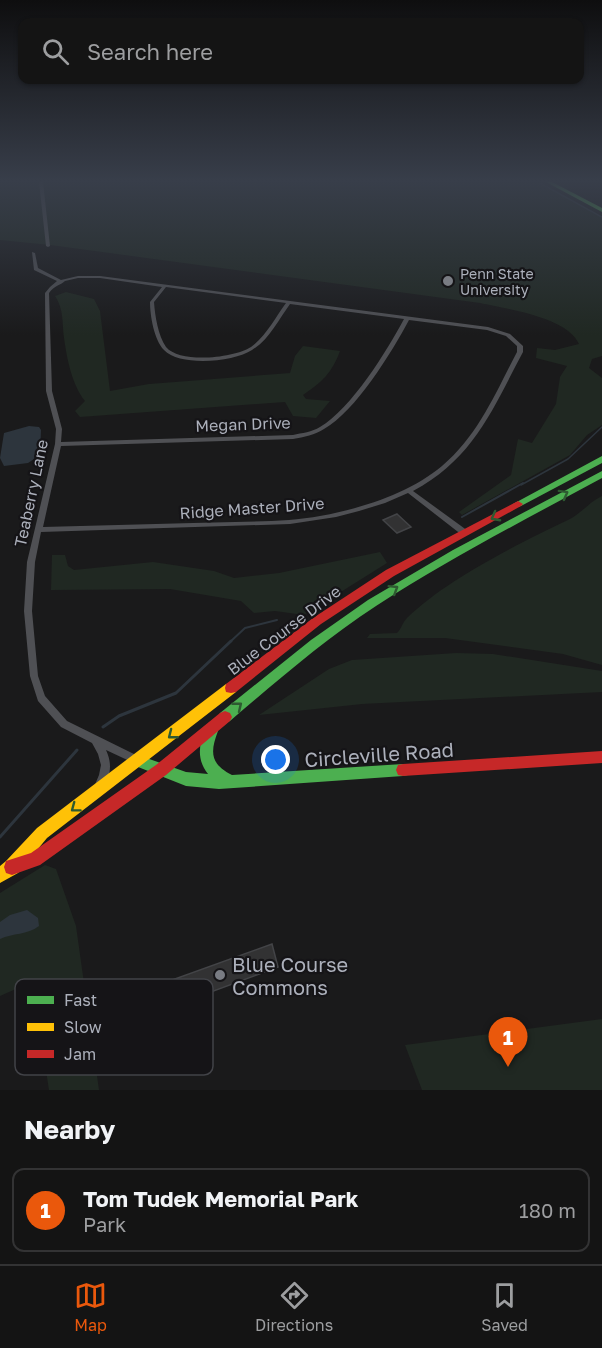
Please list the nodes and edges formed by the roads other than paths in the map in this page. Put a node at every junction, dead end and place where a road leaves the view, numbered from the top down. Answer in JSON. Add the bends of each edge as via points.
{"nodes":[{"id":1,"x":47,"y":233,"type":"edge"},
{"id":2,"x":48,"y":246,"type":"dead end"},
{"id":3,"x":33,"y":253,"type":"dead end"},
{"id":4,"x":62,"y":282,"type":"junction"},
{"id":5,"x":165,"y":286,"type":"junction"},
{"id":6,"x":289,"y":302,"type":"junction"},
{"id":7,"x":407,"y":318,"type":"junction"},
{"id":8,"x":58,"y":444,"type":"junction"},
{"id":9,"x":602,"y":459,"type":"edge"},
{"id":10,"x":602,"y":474,"type":"edge"},
{"id":11,"x":408,"y":490,"type":"junction"},
{"id":12,"x":38,"y":530,"type":"junction"},
{"id":13,"x":465,"y":533,"type":"junction"},
{"id":14,"x":213,"y":726,"type":"junction"},
{"id":15,"x":96,"y":742,"type":"junction"},
{"id":16,"x":602,"y":756,"type":"edge"},
{"id":17,"x":138,"y":761,"type":"junction"},
{"id":18,"x":161,"y":770,"type":"junction"},
{"id":19,"x":237,"y":782,"type":"junction"},
{"id":20,"x":96,"y":793,"type":"junction"},
{"id":21,"x":12,"y":867,"type":"junction"},
{"id":22,"x":0,"y":875,"type":"edge"}],
"edges":[{"from":1,"to":2,"type":"street"},
{"from":3,"to":4,"type":"street","via":[[37,270]]},
{"from":4,"to":5,"type":"street","via":[[96,276]]},
{"from":4,"to":8,"type":"street","name":"Teaberry Lane","via":[[47,293],[49,391],[58,420]]},
{"from":5,"to":6,"type":"street"},
{"from":5,"to":6,"type":"street","via":[[152,302],[163,344],[168,351],[188,358],[249,351]]},
{"from":6,"to":7,"type":"street"},
{"from":7,"to":8,"type":"street","name":"Megan Drive","via":[[390,353],[332,422],[316,431],[293,437]]},
{"from":7,"to":11,"type":"street","name":"Ridge Master Drive","via":[[493,330],[512,338],[520,349],[460,453],[445,468]]},
{"from":8,"to":12,"type":"street","name":"Teaberry Lane"},
{"from":9,"to":13,"type":"main road","name":"Blue Course Drive","one_way":true},
{"from":14,"to":10,"type":"main road","name":"Blue Course Drive","one_way":true,"via":[[320,640],[386,594]]},
{"from":11,"to":12,"type":"street","name":"Ridge Master Drive","via":[[348,512],[290,522]]},
{"from":11,"to":13,"type":"street"},
{"from":12,"to":15,"type":"street","name":"Teaberry Lane","via":[[31,562],[28,611],[36,686],[55,717]]},
{"from":13,"to":17,"type":"main road","name":"Blue Course Drive","one_way":true,"via":[[390,573],[317,621]]},
{"from":14,"to":18,"type":"main road","name":"Blue Course Drive"},
{"from":14,"to":19,"type":"main road","via":[[205,746],[207,764],[217,775]]},
{"from":15,"to":17,"type":"street","name":"Teaberry Lane"},
{"from":15,"to":20,"type":"street","via":[[106,767]]},
{"from":16,"to":19,"type":"main road","name":"Circleville Road"},
{"from":17,"to":18,"type":"main road","name":"Circleville Road"},
{"from":17,"to":20,"type":"main road","name":"Blue Course Drive"},
{"from":18,"to":19,"type":"main road","name":"Circleville Road","via":[[201,782]]},
{"from":18,"to":21,"type":"main road","name":"Blue Course Drive","via":[[35,860]]},
{"from":20,"to":21,"type":"main road","name":"Blue Course Drive","one_way":true,"via":[[42,832]]},
{"from":21,"to":22,"type":"main road","name":"Blue Course Drive"}]}
